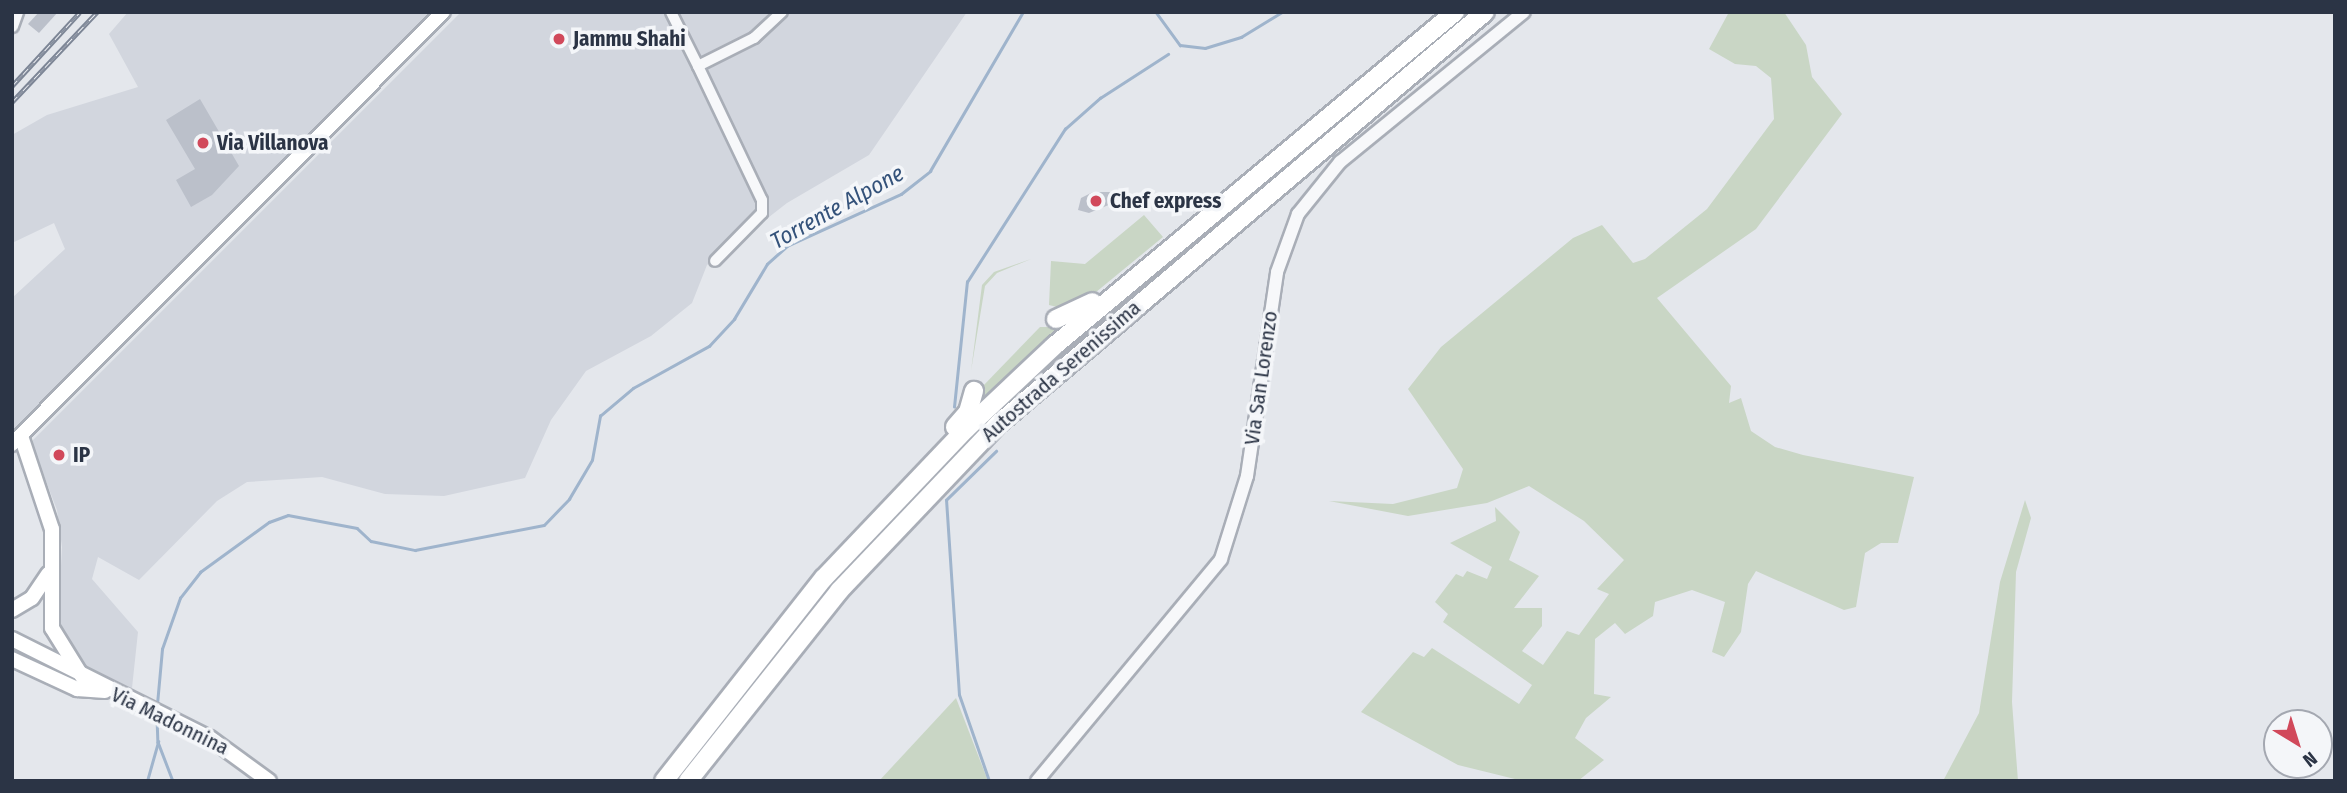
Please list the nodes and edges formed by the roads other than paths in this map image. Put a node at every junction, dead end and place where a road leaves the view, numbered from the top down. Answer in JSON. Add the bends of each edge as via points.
{"nodes":[{"id":1,"x":443,"y":12,"type":"edge"},
{"id":2,"x":671,"y":12,"type":"edge"},
{"id":3,"x":782,"y":12,"type":"edge"},
{"id":4,"x":1455,"y":12,"type":"edge"},
{"id":5,"x":1485,"y":12,"type":"edge"},
{"id":6,"x":1524,"y":12,"type":"edge"},
{"id":7,"x":698,"y":66,"type":"junction"},
{"id":8,"x":715,"y":261,"type":"dead end"},
{"id":9,"x":1157,"y":261,"type":"junction"},
{"id":10,"x":1056,"y":319,"type":"dead end"},
{"id":11,"x":974,"y":391,"type":"dead end"},
{"id":12,"x":17,"y":440,"type":"edge"},
{"id":13,"x":12,"y":459,"type":"edge"},
{"id":14,"x":27,"y":465,"type":"junction"},
{"id":15,"x":924,"y":471,"type":"junction"},
{"id":16,"x":49,"y":573,"type":"junction"},
{"id":17,"x":12,"y":610,"type":"edge"},
{"id":18,"x":52,"y":628,"type":"junction"},
{"id":19,"x":12,"y":639,"type":"edge"},
{"id":20,"x":28,"y":650,"type":"junction"},
{"id":21,"x":12,"y":659,"type":"edge"},
{"id":22,"x":83,"y":678,"type":"junction"},
{"id":23,"x":108,"y":691,"type":"junction"},
{"id":24,"x":269,"y":781,"type":"edge"},
{"id":25,"x":664,"y":781,"type":"edge"},
{"id":26,"x":688,"y":781,"type":"edge"},
{"id":27,"x":1037,"y":781,"type":"edge"}],
"edges":[{"from":1,"to":12,"type":"main road"},
{"from":2,"to":7,"type":"street"},
{"from":3,"to":7,"type":"street","via":[[754,38]]},
{"from":4,"to":9,"type":"highway","name":"Autostrada Serenissima"},
{"from":5,"to":26,"type":"highway","name":"Autostrada Serenissima","via":[[997,425],[839,591]]},
{"from":6,"to":27,"type":"street","name":"Via San Lorenzo","via":[[1340,162],[1298,214],[1277,272],[1247,476],[1221,559]]},
{"from":7,"to":8,"type":"street","via":[[762,200],[762,213]]},
{"from":9,"to":10,"type":"highway","via":[[1074,315]]},
{"from":9,"to":15,"type":"highway","name":"Autostrada Serenissima","via":[[1054,346]]},
{"from":11,"to":15,"type":"highway","via":[[968,412]]},
{"from":12,"to":14,"type":"main road"},
{"from":13,"to":14,"type":"main road"},
{"from":14,"to":16,"type":"main road","via":[[51,529]]},
{"from":15,"to":25,"type":"highway","name":"Autostrada Serenissima","via":[[824,578]]},
{"from":16,"to":17,"type":"main road","via":[[32,598]]},
{"from":16,"to":18,"type":"main road"},
{"from":18,"to":20,"type":"main road","via":[[43,646]]},
{"from":18,"to":22,"type":"main road"},
{"from":19,"to":20,"type":"main road","name":"Via Madonnina"},
{"from":20,"to":22,"type":"main road","name":"Via Madonnina"},
{"from":21,"to":23,"type":"main road","via":[[76,689]]},
{"from":22,"to":23,"type":"main road","name":"Via Madonnina"},
{"from":23,"to":24,"type":"main road","name":"Via Madonnina","via":[[240,755]]}]}
